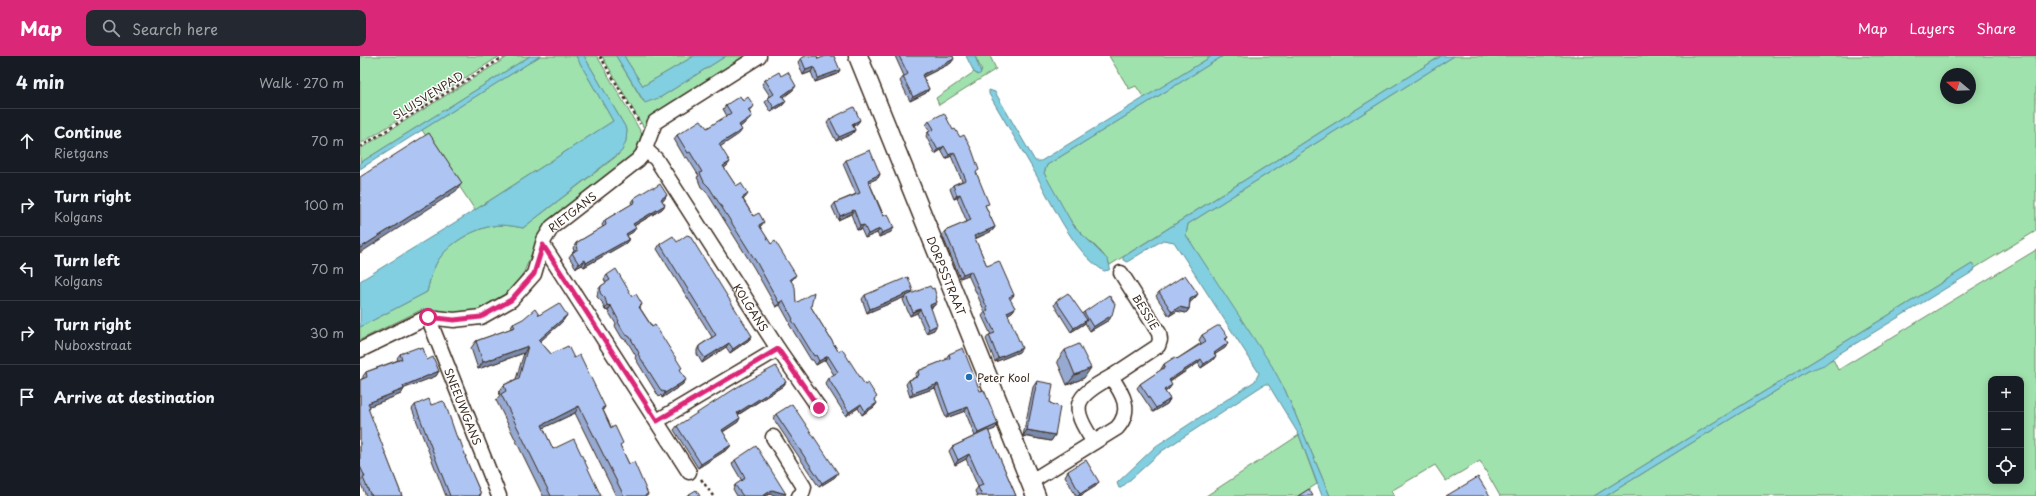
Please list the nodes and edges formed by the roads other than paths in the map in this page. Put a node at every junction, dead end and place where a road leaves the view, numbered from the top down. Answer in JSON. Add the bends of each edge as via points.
{"nodes":[{"id":1,"x":759,"y":56,"type":"edge"},
{"id":2,"x":858,"y":56,"type":"edge"},
{"id":3,"x":645,"y":149,"type":"junction"},
{"id":4,"x":543,"y":245,"type":"junction"},
{"id":5,"x":1121,"y":273,"type":"dead end"},
{"id":6,"x":428,"y":317,"type":"junction"},
{"id":7,"x":778,"y":349,"type":"junction"},
{"id":8,"x":360,"y":350,"type":"edge"},
{"id":9,"x":1112,"y":377,"type":"junction"},
{"id":10,"x":819,"y":408,"type":"dead end"},
{"id":11,"x":657,"y":421,"type":"junction"},
{"id":12,"x":773,"y":437,"type":"dead end"},
{"id":13,"x":1094,"y":442,"type":"junction"},
{"id":14,"x":689,"y":472,"type":"road end"},
{"id":15,"x":1033,"y":489,"type":"edge"},
{"id":16,"x":498,"y":496,"type":"edge"},
{"id":17,"x":799,"y":496,"type":"edge"}],
"edges":[{"from":1,"to":3,"type":"street","name":"RIETGANS","via":[[655,122]]},
{"from":2,"to":15,"type":"street","name":"DORPSSTRAAT"},
{"from":3,"to":4,"type":"street","name":"RIETGANS","via":[[633,166],[552,227]]},
{"from":3,"to":7,"type":"street","name":"KOLGANS","via":[[656,160]]},
{"from":4,"to":6,"type":"street","name":"RIETGANS","via":[[534,274],[511,300],[481,317],[454,320]]},
{"from":4,"to":11,"type":"street"},
{"from":5,"to":9,"type":"street","name":"BESSIE","via":[[1159,333],[1160,340],[1155,350]]},
{"from":6,"to":8,"type":"street"},
{"from":6,"to":16,"type":"street","name":"SNEEUWGANS"},
{"from":7,"to":10,"type":"street","name":"KOLGANS"},
{"from":7,"to":11,"type":"street"},
{"from":9,"to":13,"type":"street","via":[[1124,399],[1125,417],[1118,428]]},
{"from":9,"to":13,"type":"street","name":"BESSIE","via":[[1087,391],[1078,408],[1081,422]]},
{"from":11,"to":14,"type":"street"},
{"from":12,"to":17,"type":"street","via":[[804,487]]},
{"from":13,"to":15,"type":"street"}]}
